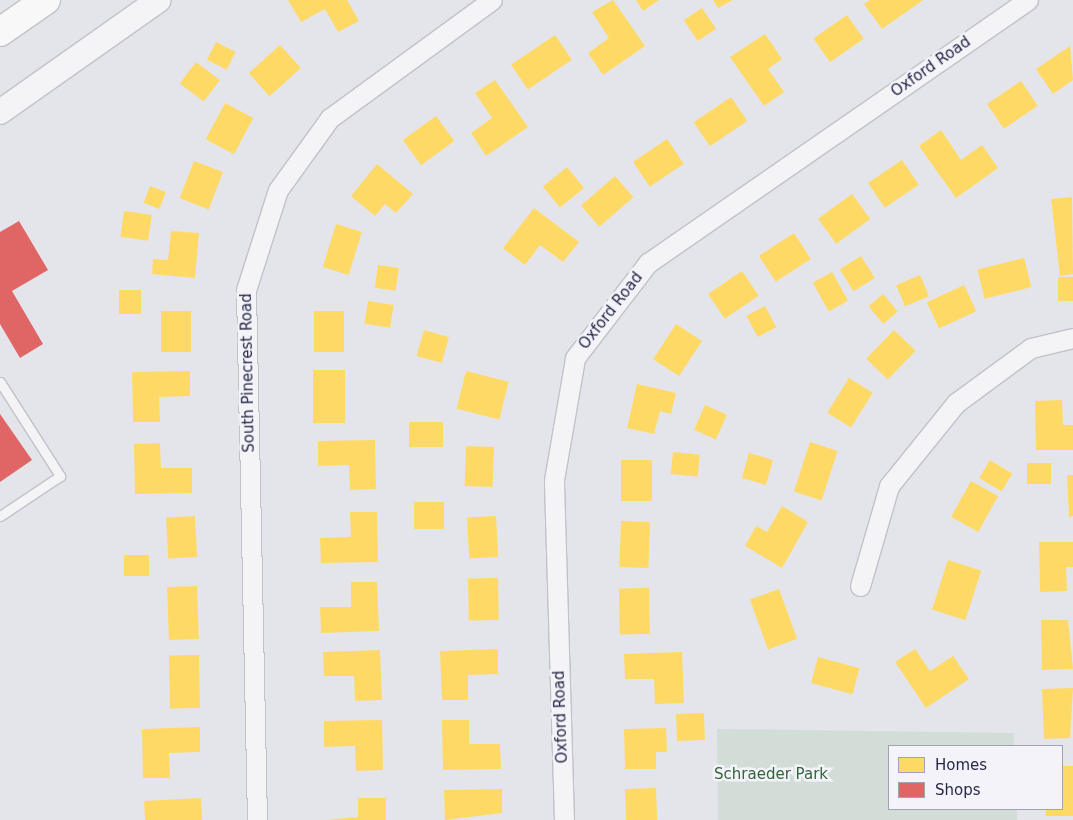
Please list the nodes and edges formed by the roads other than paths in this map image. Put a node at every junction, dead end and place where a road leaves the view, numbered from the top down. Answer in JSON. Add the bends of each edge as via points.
{"nodes":[{"id":1,"x":46,"y":0,"type":"edge"},
{"id":2,"x":160,"y":0,"type":"edge"},
{"id":3,"x":492,"y":0,"type":"edge"},
{"id":4,"x":1028,"y":0,"type":"edge"},
{"id":5,"x":470,"y":6,"type":"edge"},
{"id":6,"x":0,"y":32,"type":"edge"},
{"id":7,"x":0,"y":112,"type":"edge"},
{"id":8,"x":1073,"y":338,"type":"edge"},
{"id":9,"x":0,"y":382,"type":"edge"},
{"id":10,"x":0,"y":516,"type":"edge"},
{"id":11,"x":860,"y":586,"type":"dead end"},
{"id":12,"x":257,"y":820,"type":"edge"},
{"id":13,"x":564,"y":820,"type":"edge"}],
"edges":[{"from":1,"to":6,"type":"highway"},
{"from":2,"to":7,"type":"street"},
{"from":3,"to":5,"type":"street","name":"South Pinecrest Road"},
{"from":4,"to":13,"type":"street","name":"Oxford Road","via":[[648,263],[575,358],[554,480]]},
{"from":5,"to":12,"type":"street","name":"South Pinecrest Road","via":[[330,118],[278,190],[246,290]]},
{"from":8,"to":11,"type":"street","via":[[1031,348],[956,402],[888,486]]},
{"from":9,"to":10,"type":"lane","via":[[60,476]]}]}
